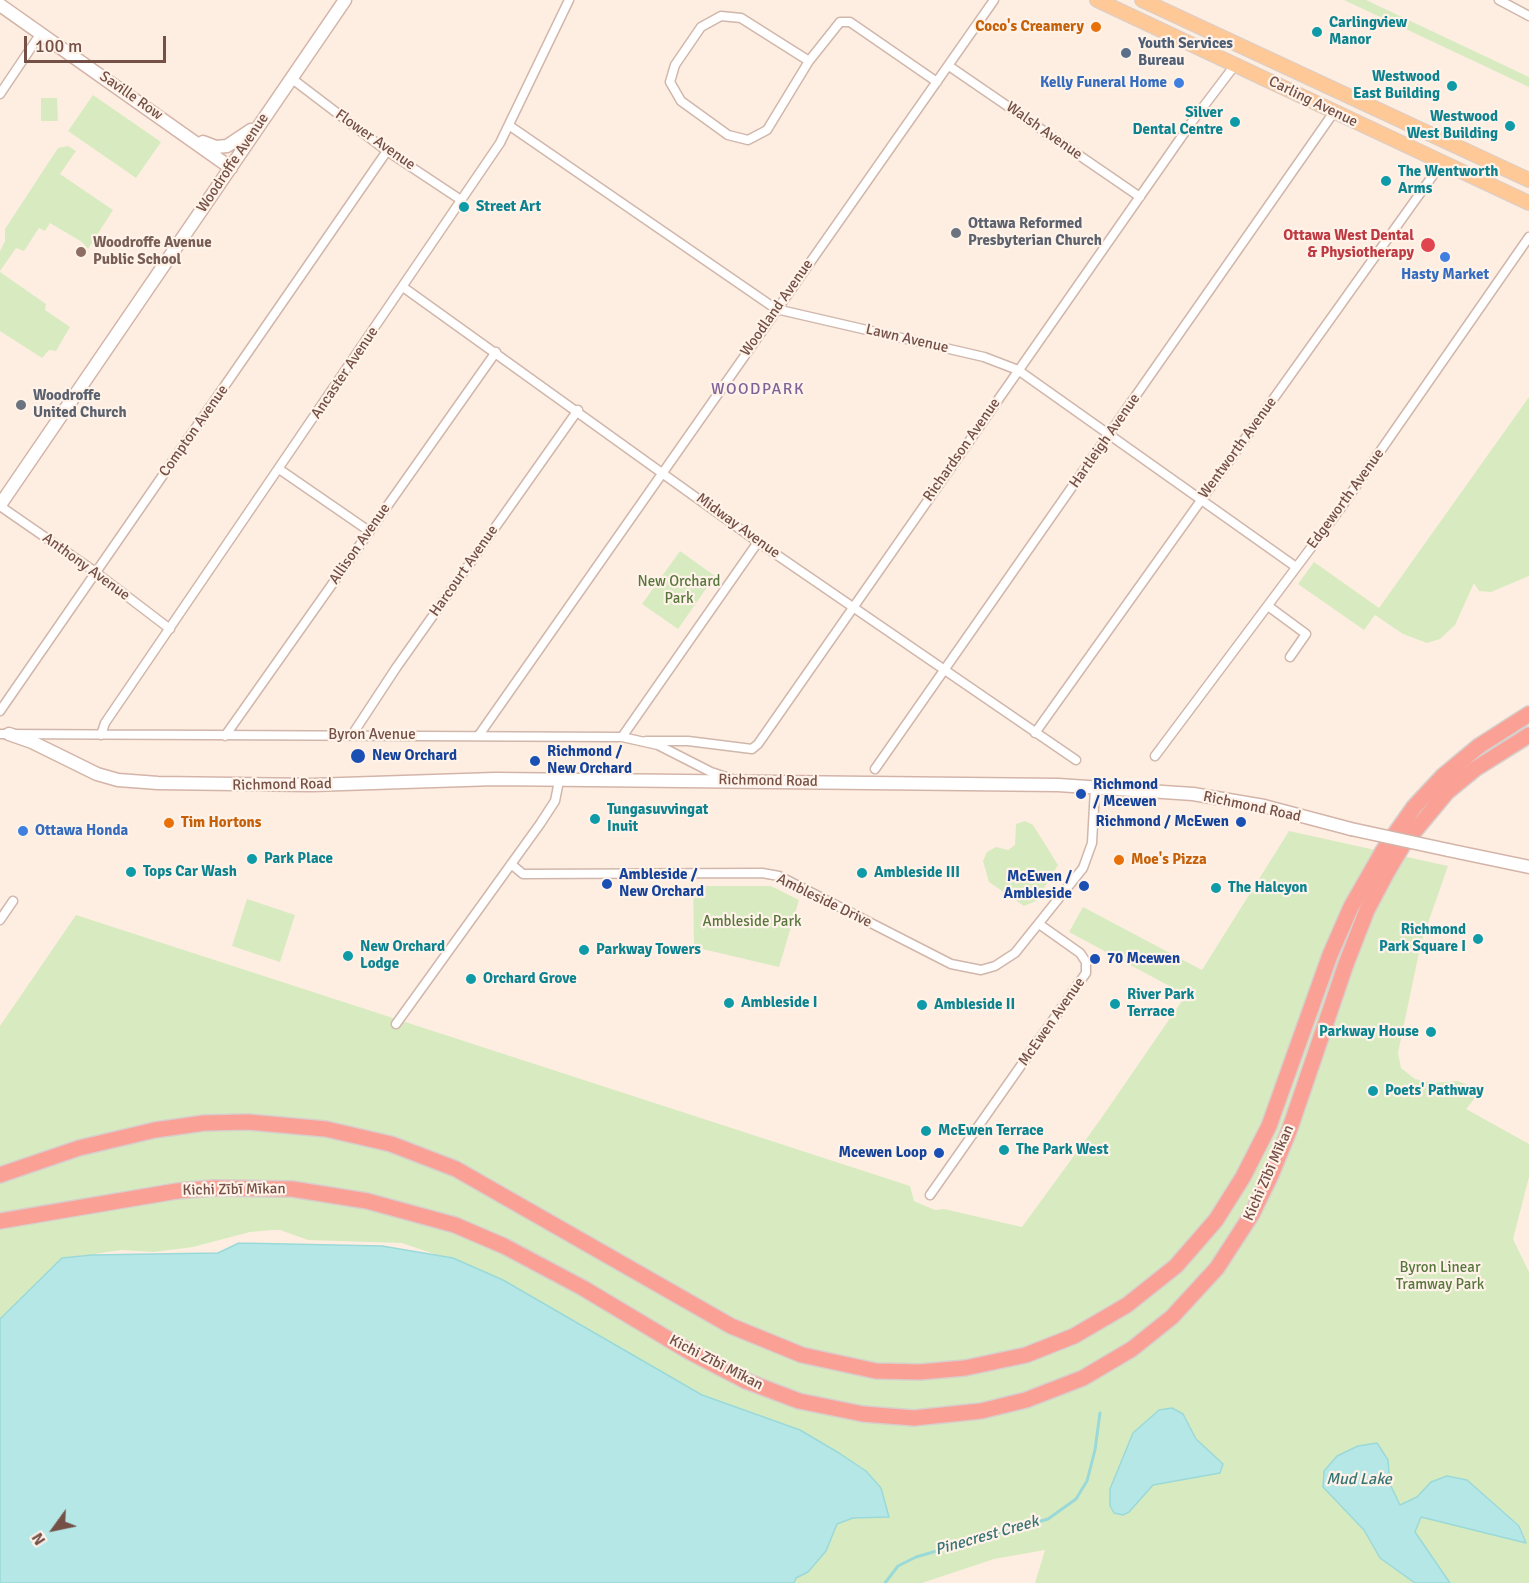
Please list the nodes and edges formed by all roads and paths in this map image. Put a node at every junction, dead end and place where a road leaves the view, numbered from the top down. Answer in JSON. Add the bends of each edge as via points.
{"nodes":[{"id":1,"x":345,"y":0,"type":"edge"},
{"id":2,"x":569,"y":0,"type":"edge"},
{"id":3,"x":994,"y":0,"type":"edge"},
{"id":4,"x":1097,"y":0,"type":"edge"},
{"id":5,"x":1142,"y":0,"type":"edge"},
{"id":6,"x":1499,"y":0,"type":"edge"},
{"id":7,"x":0,"y":5,"type":"edge"},
{"id":8,"x":1164,"y":5,"type":"edge"},
{"id":9,"x":1529,"y":16,"type":"edge"},
{"id":10,"x":41,"y":33,"type":"junction"},
{"id":11,"x":809,"y":61,"type":"junction"},
{"id":12,"x":1235,"y":65,"type":"junction"},
{"id":13,"x":949,"y":66,"type":"junction"},
{"id":14,"x":291,"y":78,"type":"junction"},
{"id":15,"x":937,"y":82,"type":"junction"},
{"id":16,"x":0,"y":93,"type":"edge"},
{"id":17,"x":1334,"y":112,"type":"junction"},
{"id":18,"x":261,"y":122,"type":"junction"},
{"id":19,"x":510,"y":126,"type":"junction"},
{"id":20,"x":188,"y":137,"type":"junction"},
{"id":21,"x":387,"y":150,"type":"junction"},
{"id":22,"x":1442,"y":164,"type":"junction"},
{"id":23,"x":231,"y":168,"type":"junction"},
{"id":24,"x":1529,"y":180,"type":"edge"},
{"id":25,"x":1140,"y":197,"type":"junction"},
{"id":26,"x":461,"y":200,"type":"junction"},
{"id":27,"x":1529,"y":203,"type":"edge"},
{"id":28,"x":1529,"y":237,"type":"edge"},
{"id":29,"x":403,"y":287,"type":"junction"},
{"id":30,"x":776,"y":309,"type":"junction"},
{"id":31,"x":496,"y":352,"type":"junction"},
{"id":32,"x":1018,"y":370,"type":"junction"},
{"id":33,"x":578,"y":410,"type":"junction"},
{"id":34,"x":1110,"y":433,"type":"junction"},
{"id":35,"x":279,"y":469,"type":"junction"},
{"id":36,"x":662,"y":471,"type":"junction"},
{"id":37,"x":1202,"y":499,"type":"junction"},
{"id":38,"x":0,"y":506,"type":"edge"},
{"id":39,"x":369,"y":531,"type":"junction"},
{"id":40,"x":758,"y":542,"type":"junction"},
{"id":41,"x":1296,"y":567,"type":"junction"},
{"id":42,"x":94,"y":571,"type":"junction"},
{"id":43,"x":852,"y":606,"type":"junction"},
{"id":44,"x":1268,"y":606,"type":"junction"},
{"id":45,"x":170,"y":629,"type":"junction"},
{"id":46,"x":1290,"y":657,"type":"dead end"},
{"id":47,"x":945,"y":670,"type":"junction"},
{"id":48,"x":0,"y":711,"type":"edge"},
{"id":49,"x":1529,"y":714,"type":"edge"},
{"id":50,"x":1035,"y":733,"type":"junction"},
{"id":51,"x":5,"y":734,"type":"edge"},
{"id":52,"x":101,"y":735,"type":"junction"},
{"id":53,"x":352,"y":735,"type":"junction"},
{"id":54,"x":479,"y":735,"type":"junction"},
{"id":55,"x":1529,"y":735,"type":"edge"},
{"id":56,"x":225,"y":736,"type":"junction"},
{"id":57,"x":622,"y":737,"type":"junction"},
{"id":58,"x":646,"y":741,"type":"junction"},
{"id":59,"x":1155,"y":756,"type":"dead end"},
{"id":60,"x":1076,"y":760,"type":"dead end"},
{"id":61,"x":875,"y":769,"type":"dead end"},
{"id":62,"x":735,"y":780,"type":"junction"},
{"id":63,"x":559,"y":781,"type":"junction"},
{"id":64,"x":1095,"y":788,"type":"junction"},
{"id":65,"x":512,"y":864,"type":"junction"},
{"id":66,"x":1529,"y":867,"type":"edge"},
{"id":67,"x":13,"y":901,"type":"dead end"},
{"id":68,"x":0,"y":920,"type":"edge"},
{"id":69,"x":1040,"y":924,"type":"junction"},
{"id":70,"x":396,"y":1024,"type":"dead end"},
{"id":71,"x":0,"y":1175,"type":"edge"},
{"id":72,"x":930,"y":1195,"type":"dead end"},
{"id":73,"x":0,"y":1221,"type":"edge"}],
"edges":[{"from":1,"to":14,"type":"main road","name":"Woodroffe Avenue"},
{"from":2,"to":19,"type":"street","name":"Ancaster Avenue"},
{"from":3,"to":13,"type":"street","name":"Woodland Avenue"},
{"from":4,"to":12,"type":"main road","name":"Carling Avenue"},
{"from":5,"to":8,"type":"main road","name":"Carling Avenue"},
{"from":6,"to":9,"type":"street"},
{"from":7,"to":10,"type":"main road","name":"Saville Row"},
{"from":8,"to":24,"type":"main road","name":"Carling Avenue"},
{"from":10,"to":16,"type":"street"},
{"from":10,"to":20,"type":"main road","name":"Saville Row"},
{"from":11,"to":11,"type":"street","via":[[741,18],[721,16],[701,27],[675,65],[670,82],[681,101],[728,135],[748,141],[767,130]]},
{"from":11,"to":15,"type":"street","via":[[840,22],[850,22]]},
{"from":12,"to":17,"type":"main road","name":"Carling Avenue"},
{"from":12,"to":25,"type":"street","name":"Richardson Avenue"},
{"from":13,"to":15,"type":"street","name":"Woodland Avenue"},
{"from":13,"to":25,"type":"street","name":"Walsh Avenue"},
{"from":14,"to":18,"type":"main road","name":"Woodroffe Avenue"},
{"from":14,"to":21,"type":"street","name":"Flower Avenue"},
{"from":15,"to":30,"type":"street","name":"Woodland Avenue"},
{"from":17,"to":22,"type":"main road","name":"Carling Avenue"},
{"from":17,"to":34,"type":"street","name":"Hartleigh Avenue"},
{"from":18,"to":20,"type":"main road","via":[[227,146],[216,147]]},
{"from":18,"to":23,"type":"main road","name":"Woodroffe Avenue"},
{"from":19,"to":26,"type":"street","name":"Ancaster Avenue"},
{"from":19,"to":30,"type":"street","name":"Lawn Avenue"},
{"from":20,"to":23,"type":"main road","name":"Saville Row"},
{"from":21,"to":26,"type":"street","name":"Flower Avenue"},
{"from":21,"to":42,"type":"street","name":"Compton Avenue"},
{"from":22,"to":27,"type":"main road","name":"Carling Avenue"},
{"from":22,"to":37,"type":"street","name":"Wentworth Avenue"},
{"from":23,"to":38,"type":"main road","name":"Woodroffe Avenue"},
{"from":25,"to":32,"type":"street","name":"Richardson Avenue"},
{"from":26,"to":29,"type":"street","name":"Ancaster Avenue"},
{"from":28,"to":41,"type":"street","name":"Edgeworth Avenue","via":[[1347,500]]},
{"from":29,"to":31,"type":"street","name":"Midway Avenue"},
{"from":29,"to":35,"type":"street","name":"Ancaster Avenue"},
{"from":30,"to":32,"type":"street","name":"Lawn Avenue","via":[[984,357]]},
{"from":30,"to":36,"type":"street","name":"Woodland Avenue"},
{"from":31,"to":33,"type":"street","name":"Midway Avenue"},
{"from":31,"to":39,"type":"street","name":"Allison Avenue"},
{"from":32,"to":34,"type":"street","name":"Lawn Avenue"},
{"from":32,"to":43,"type":"street","name":"Richardson Avenue"},
{"from":33,"to":36,"type":"street","name":"Midway Avenue"},
{"from":33,"to":53,"type":"street","name":"Harcourt Avenue"},
{"from":34,"to":37,"type":"street","name":"Lawn Avenue"},
{"from":34,"to":47,"type":"street","name":"Hartleigh Avenue"},
{"from":35,"to":39,"type":"street"},
{"from":35,"to":45,"type":"street","name":"Ancaster Avenue"},
{"from":36,"to":40,"type":"street","name":"Midway Avenue"},
{"from":36,"to":54,"type":"street","name":"Woodland Avenue"},
{"from":37,"to":41,"type":"street","name":"Lawn Avenue"},
{"from":37,"to":50,"type":"street","name":"Wentworth Avenue"},
{"from":38,"to":42,"type":"street","name":"Anthony Avenue"},
{"from":39,"to":56,"type":"street","name":"Allison Avenue"},
{"from":40,"to":43,"type":"street","name":"Midway Avenue"},
{"from":40,"to":57,"type":"street"},
{"from":41,"to":44,"type":"street","name":"Edgeworth Avenue"},
{"from":42,"to":45,"type":"street","name":"Anthony Avenue"},
{"from":42,"to":48,"type":"street","name":"Compton Avenue"},
{"from":43,"to":47,"type":"street","name":"Midway Avenue"},
{"from":43,"to":58,"type":"street","name":"Richardson Avenue","via":[[752,749],[688,741]]},
{"from":44,"to":46,"type":"street","via":[[1306,634]]},
{"from":44,"to":59,"type":"street","name":"Edgeworth Avenue"},
{"from":45,"to":52,"type":"street","name":"Ancaster Avenue","via":[[105,723]]},
{"from":47,"to":50,"type":"street","name":"Midway Avenue"},
{"from":47,"to":61,"type":"street","name":"Hartleigh Avenue"},
{"from":49,"to":71,"type":"highway","name":"Kichi Zībī Mīkan","via":[[1484,742],[1443,776],[1414,807],[1383,850],[1330,955],[1269,1126],[1243,1177],[1206,1232],[1166,1275],[1127,1305],[1074,1336],[1014,1358],[920,1372],[876,1371],[802,1355],[731,1326],[456,1169],[391,1144],[326,1129],[248,1122],[204,1123],[79,1148]]},
{"from":50,"to":60,"type":"street","name":"Midway Avenue"},
{"from":51,"to":52,"type":"street","name":"Byron Avenue"},
{"from":51,"to":63,"type":"main road","name":"Richmond Road","via":[[118,780],[224,786]]},
{"from":52,"to":56,"type":"street","name":"Byron Avenue"},
{"from":53,"to":54,"type":"street","name":"Byron Avenue"},
{"from":53,"to":56,"type":"street","name":"Byron Avenue"},
{"from":54,"to":57,"type":"street","name":"Byron Avenue"},
{"from":55,"to":73,"type":"highway","name":"Kichi Zībī Mīkan","via":[[1482,764],[1447,792],[1403,845],[1386,874],[1346,964],[1271,1175],[1252,1214],[1217,1268],[1172,1317],[1132,1348],[1083,1378],[1026,1400],[974,1412],[914,1418],[863,1414],[799,1401],[746,1381],[690,1352],[504,1246],[455,1225],[367,1201],[291,1189],[213,1188],[165,1192]]},
{"from":57,"to":58,"type":"street","name":"Byron Avenue"},
{"from":58,"to":62,"type":"street","name":"Byron Avenue"},
{"from":62,"to":63,"type":"main road","name":"Richmond Road"},
{"from":62,"to":64,"type":"main road","name":"Richmond Road"},
{"from":63,"to":65,"type":"street","via":[[555,801]]},
{"from":64,"to":66,"type":"main road","name":"Richmond Road","bridge":true,"via":[[1264,806]]},
{"from":64,"to":69,"type":"street","via":[[1093,836],[1086,862]]},
{"from":65,"to":69,"type":"street","name":"Ambleside Drive","via":[[523,874],[779,876],[951,964],[972,970],[989,968],[1009,958]]},
{"from":65,"to":70,"type":"street"},
{"from":67,"to":68,"type":"street"},
{"from":69,"to":72,"type":"street","name":"McEwen Avenue","via":[[1080,953],[1086,962],[1086,973]]}]}
